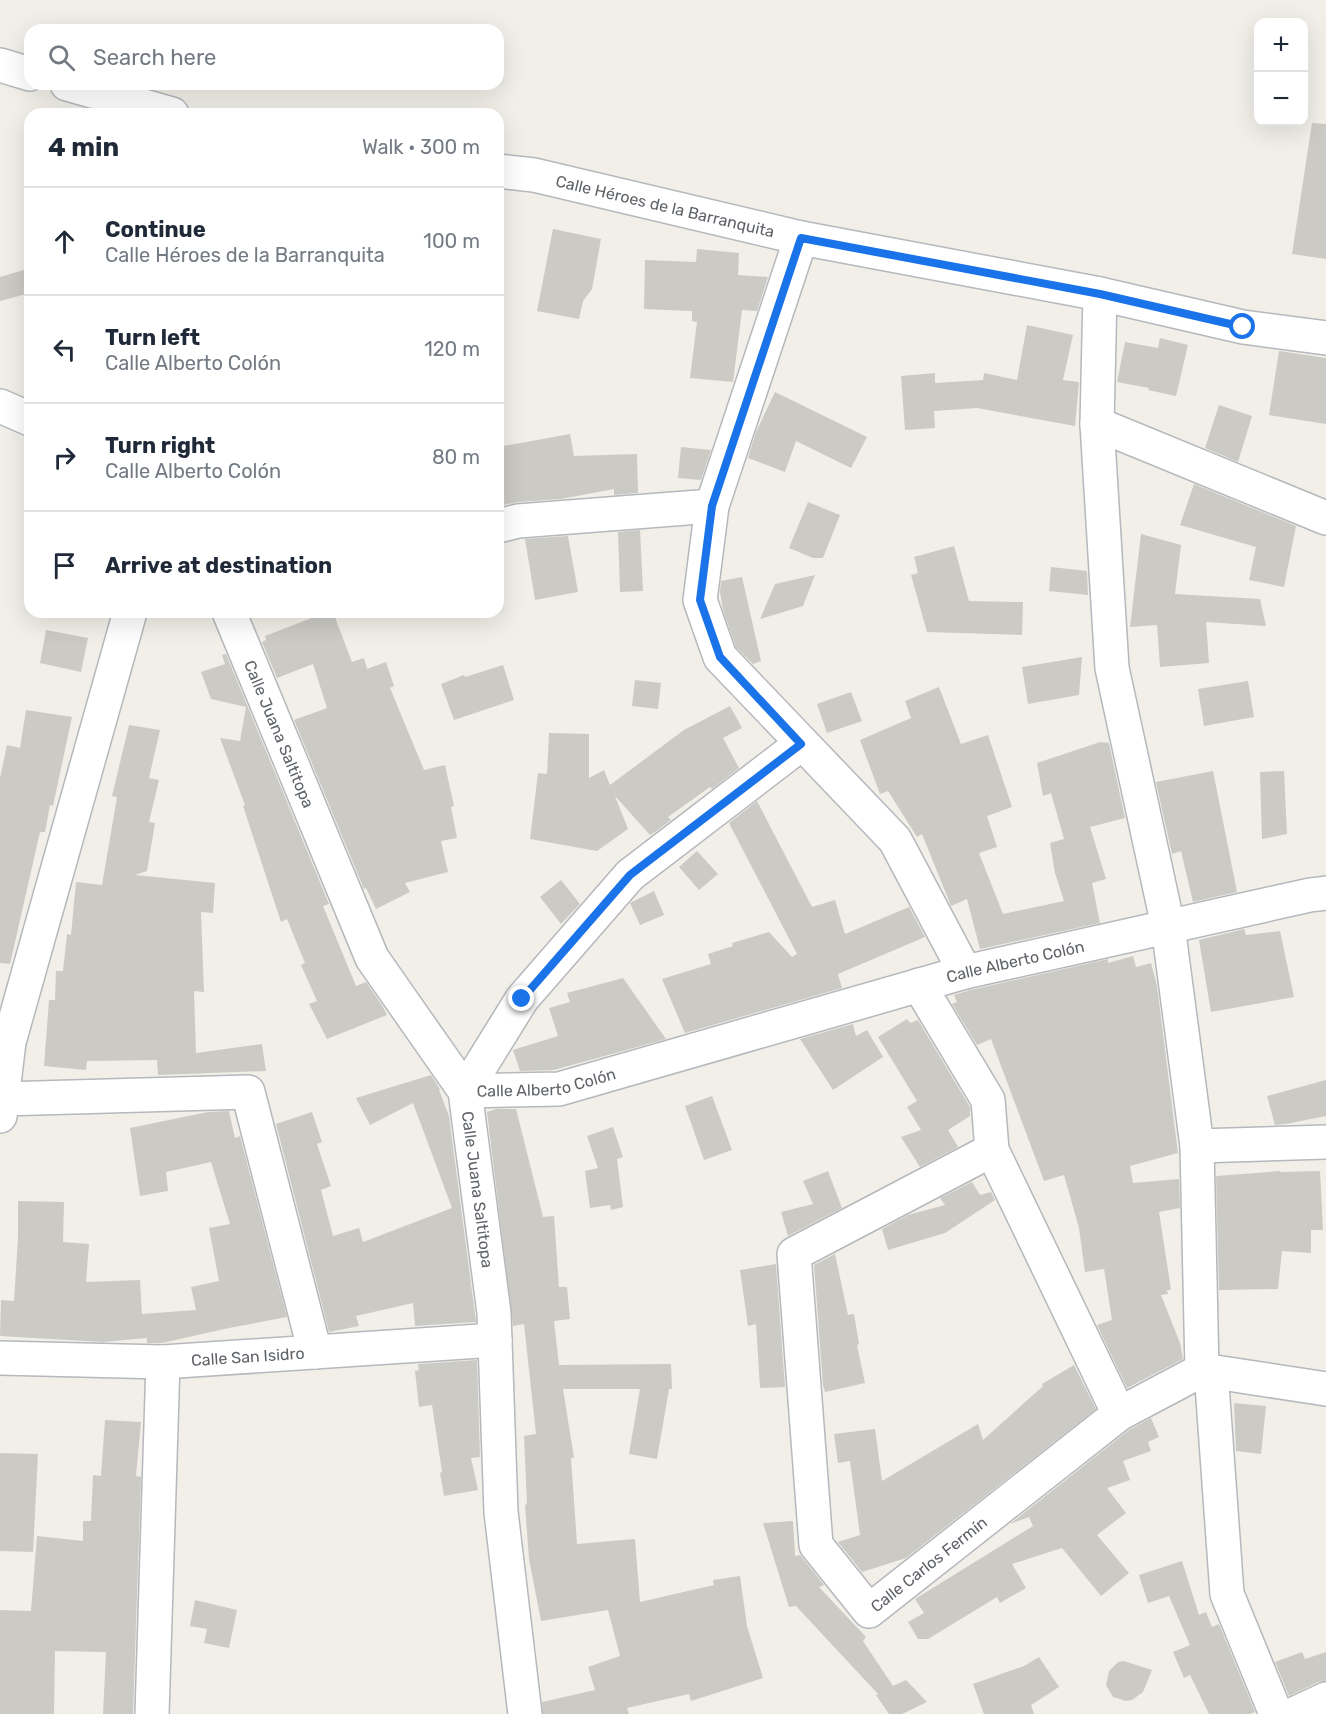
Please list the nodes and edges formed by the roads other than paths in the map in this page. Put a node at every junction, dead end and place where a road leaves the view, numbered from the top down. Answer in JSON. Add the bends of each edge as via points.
{"nodes":[{"id":1,"x":0,"y":65,"type":"edge"},
{"id":2,"x":24,"y":72,"type":"edge"},
{"id":3,"x":88,"y":90,"type":"edge"},
{"id":4,"x":151,"y":108,"type":"edge"},
{"id":5,"x":504,"y":172,"type":"edge"},
{"id":6,"x":801,"y":238,"type":"junction"},
{"id":7,"x":1100,"y":294,"type":"junction"},
{"id":8,"x":1326,"y":338,"type":"edge"},
{"id":9,"x":0,"y":406,"type":"edge"},
{"id":10,"x":24,"y":416,"type":"edge"},
{"id":11,"x":1097,"y":424,"type":"junction"},
{"id":12,"x":712,"y":506,"type":"junction"},
{"id":13,"x":1326,"y":518,"type":"edge"},
{"id":14,"x":504,"y":524,"type":"edge"},
{"id":15,"x":128,"y":618,"type":"edge"},
{"id":16,"x":234,"y":618,"type":"edge"},
{"id":17,"x":801,"y":744,"type":"junction"},
{"id":18,"x":1326,"y":893,"type":"edge"},
{"id":19,"x":1168,"y":926,"type":"junction"},
{"id":20,"x":965,"y":972,"type":"junction"},
{"id":21,"x":919,"y":985,"type":"junction"},
{"id":22,"x":4,"y":1042,"type":"edge"},
{"id":23,"x":465,"y":1091,"type":"junction"},
{"id":24,"x":1,"y":1107,"type":"edge"},
{"id":25,"x":1326,"y":1142,"type":"edge"},
{"id":26,"x":1197,"y":1146,"type":"junction"},
{"id":27,"x":992,"y":1150,"type":"junction"},
{"id":28,"x":495,"y":1340,"type":"junction"},
{"id":29,"x":315,"y":1352,"type":"junction"},
{"id":30,"x":0,"y":1358,"type":"edge"},
{"id":31,"x":163,"y":1362,"type":"junction"},
{"id":32,"x":1206,"y":1371,"type":"junction"},
{"id":33,"x":1326,"y":1389,"type":"edge"},
{"id":34,"x":1119,"y":1414,"type":"junction"},
{"id":35,"x":1326,"y":1699,"type":"edge"},
{"id":36,"x":152,"y":1714,"type":"edge"},
{"id":37,"x":525,"y":1714,"type":"edge"},
{"id":38,"x":1276,"y":1714,"type":"edge"},
{"id":39,"x":1294,"y":1714,"type":"edge"}],
"edges":[{"from":1,"to":2,"type":"street"},
{"from":3,"to":4,"type":"street"},
{"from":5,"to":6,"type":"street","name":"Calle Héroes de la Barranquita","via":[[534,175]]},
{"from":6,"to":7,"type":"street","name":"Calle Héroes de la Barranquita"},
{"from":6,"to":12,"type":"street"},
{"from":7,"to":8,"type":"street","name":"Calle Héroes de la Barranquita","via":[[1243,327]]},
{"from":7,"to":11,"type":"street"},
{"from":9,"to":10,"type":"street"},
{"from":11,"to":13,"type":"street"},
{"from":11,"to":19,"type":"street","via":[[1112,668]]},
{"from":12,"to":14,"type":"street"},
{"from":12,"to":17,"type":"street","via":[[700,600],[720,657]]},
{"from":15,"to":22,"type":"street"},
{"from":16,"to":23,"type":"street","name":"Calle Juana Saltitopa","via":[[372,958]]},
{"from":17,"to":20,"type":"street","via":[[895,840]]},
{"from":17,"to":23,"type":"street","name":"Calle Alberto Colón","via":[[630,875],[522,999]]},
{"from":18,"to":19,"type":"street","name":"Calle Alberto Colón"},
{"from":19,"to":20,"type":"street","name":"Calle Alberto Colón"},
{"from":19,"to":26,"type":"street"},
{"from":20,"to":21,"type":"street","name":"Calle Alberto Colón"},
{"from":21,"to":23,"type":"street","name":"Calle Alberto Colón","via":[[559,1089]]},
{"from":21,"to":27,"type":"street","via":[[988,1100]]},
{"from":22,"to":24,"type":"street"},
{"from":23,"to":28,"type":"street","name":"Calle Juana Saltitopa"},
{"from":24,"to":29,"type":"street","via":[[248,1092]]},
{"from":25,"to":26,"type":"street"},
{"from":26,"to":32,"type":"street"},
{"from":27,"to":34,"type":"street"},
{"from":27,"to":34,"type":"street","name":"Calle Carlos Fermín","via":[[794,1254],[816,1545],[869,1611]]},
{"from":28,"to":29,"type":"street","name":"Calle San Isidro"},
{"from":28,"to":37,"type":"street","name":"Calle Juana Saltitopa","via":[[501,1512]]},
{"from":29,"to":31,"type":"street","name":"Calle San Isidro"},
{"from":30,"to":31,"type":"street","name":"Calle San Isidro"},
{"from":31,"to":36,"type":"street"},
{"from":32,"to":33,"type":"street"},
{"from":32,"to":34,"type":"street","name":"Calle Carlos Fermín"},
{"from":32,"to":38,"type":"street","via":[[1227,1594]]},
{"from":35,"to":39,"type":"street"}]}
